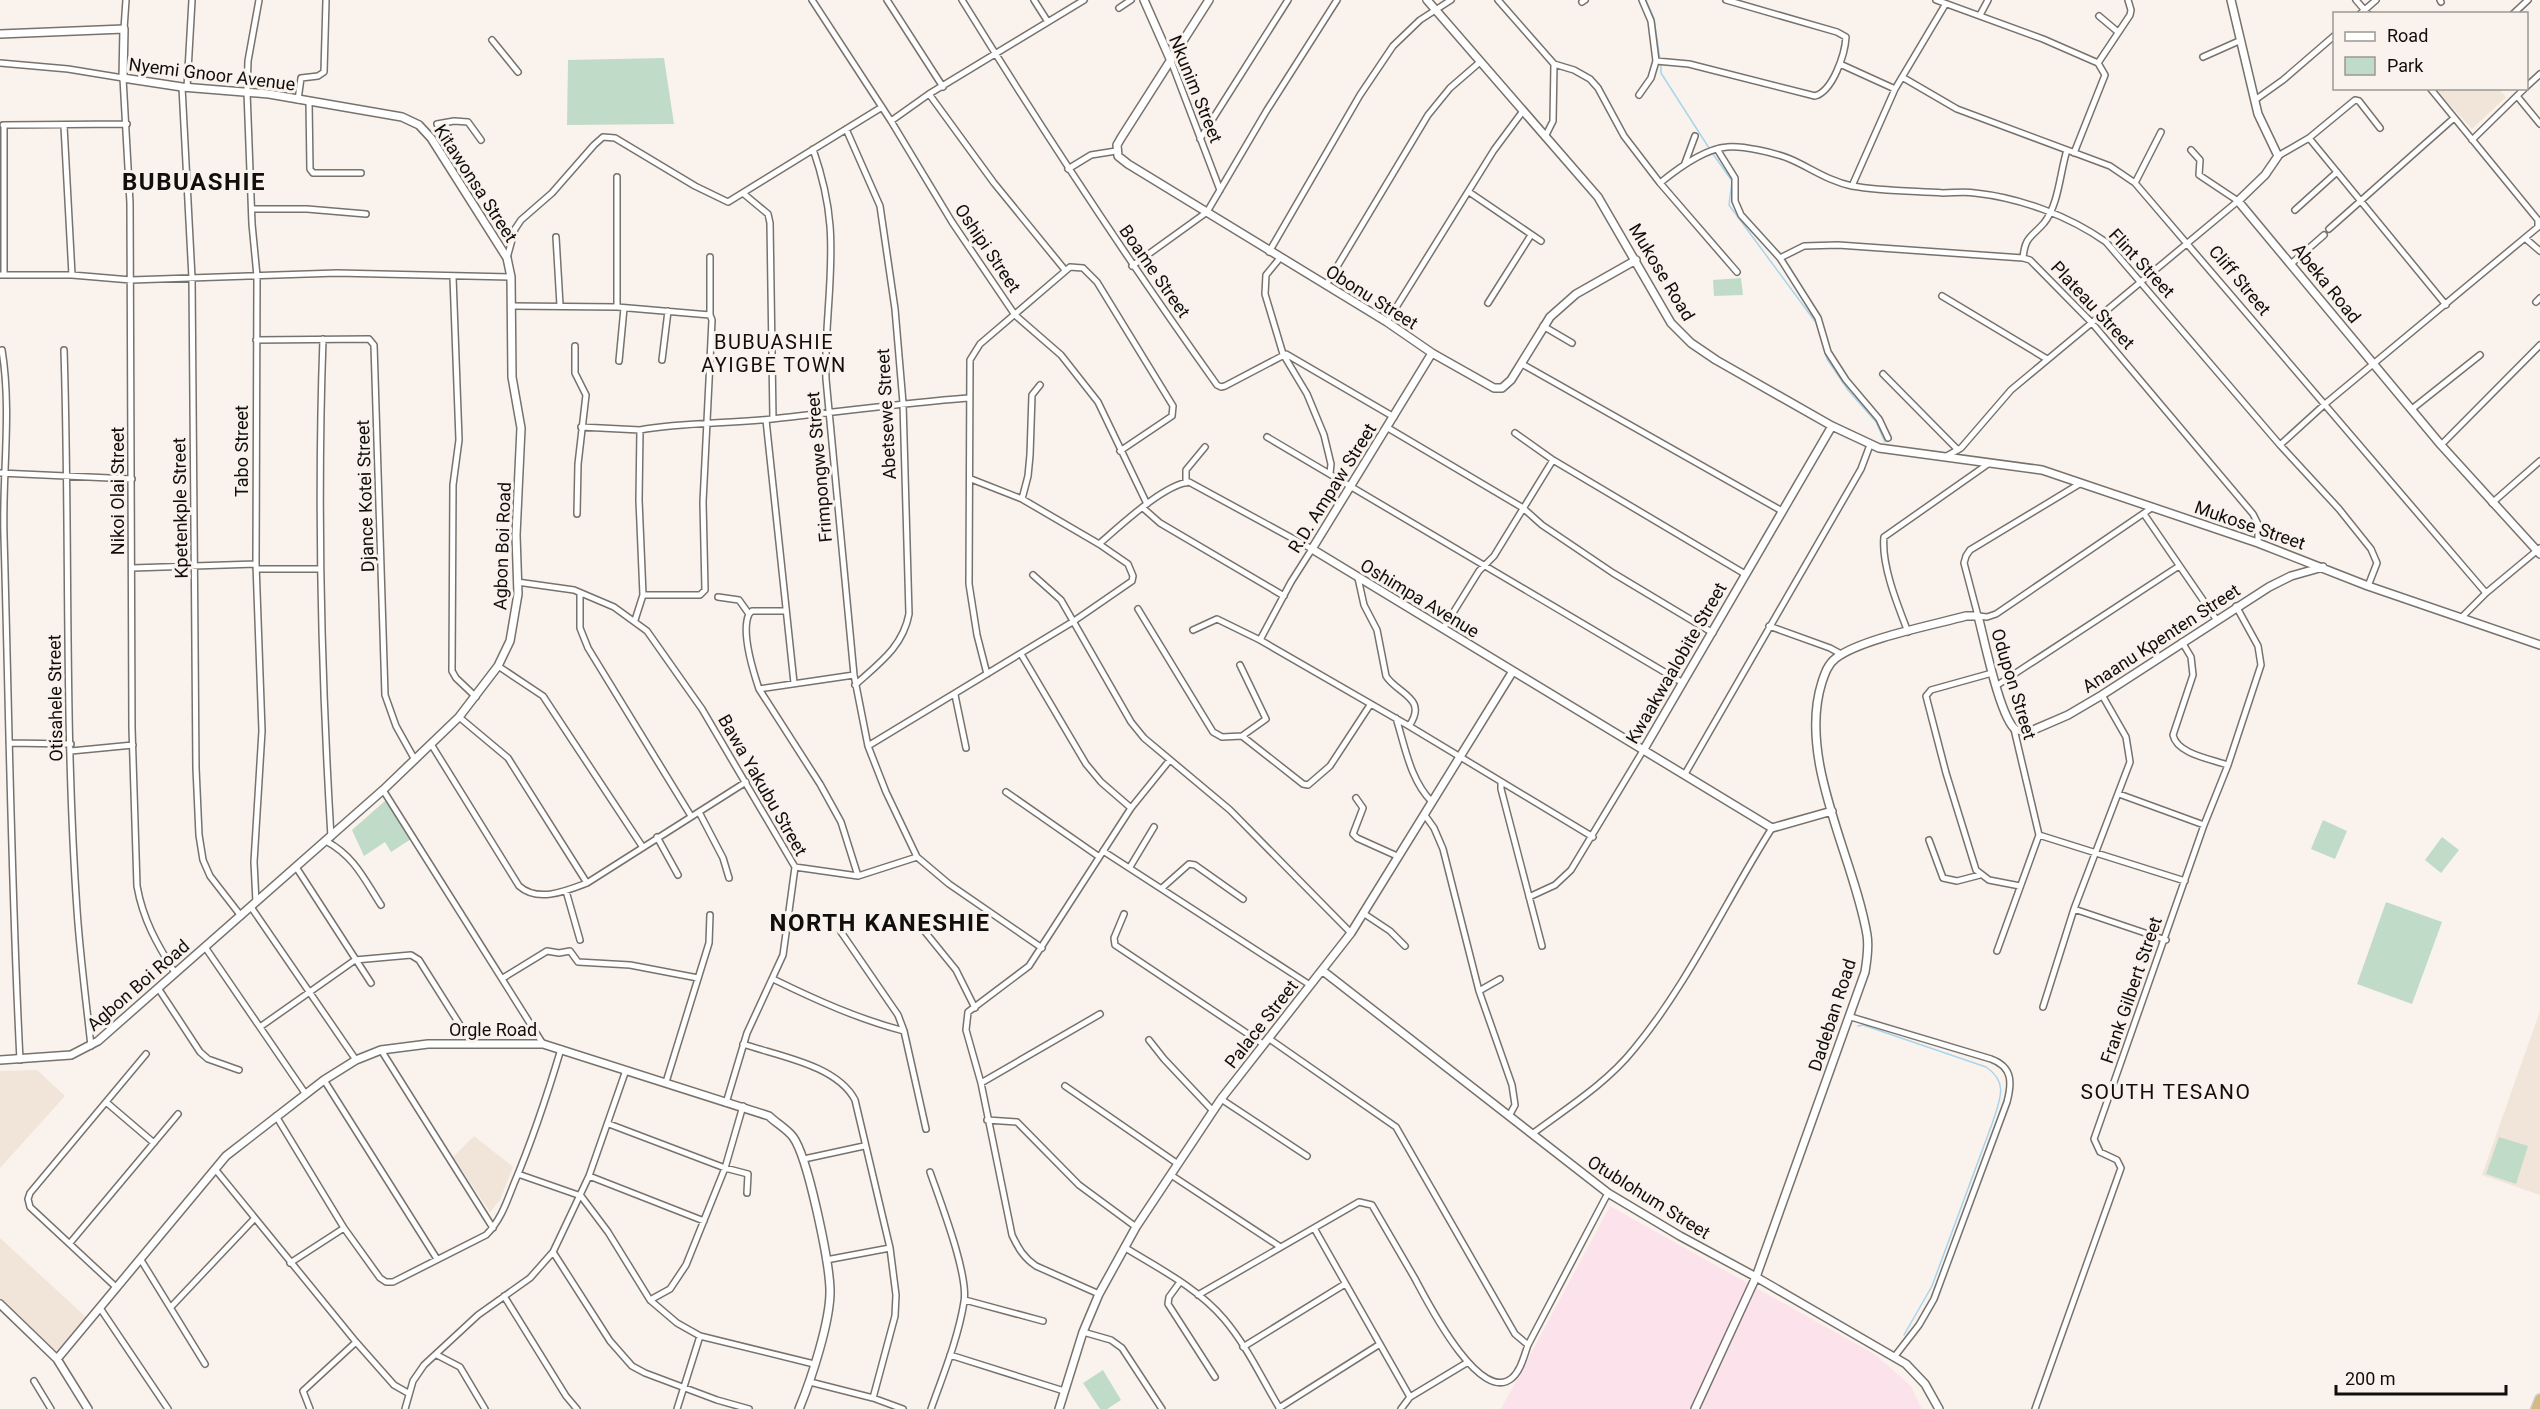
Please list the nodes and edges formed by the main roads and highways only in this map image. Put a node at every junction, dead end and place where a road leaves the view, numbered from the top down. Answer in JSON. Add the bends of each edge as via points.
{"nodes":[{"id":1,"x":2540,"y":1399,"type":"edge"},
{"id":2,"x":2536,"y":1409,"type":"edge"}],
"edges":[{"from":1,"to":2,"type":"highway"}]}
